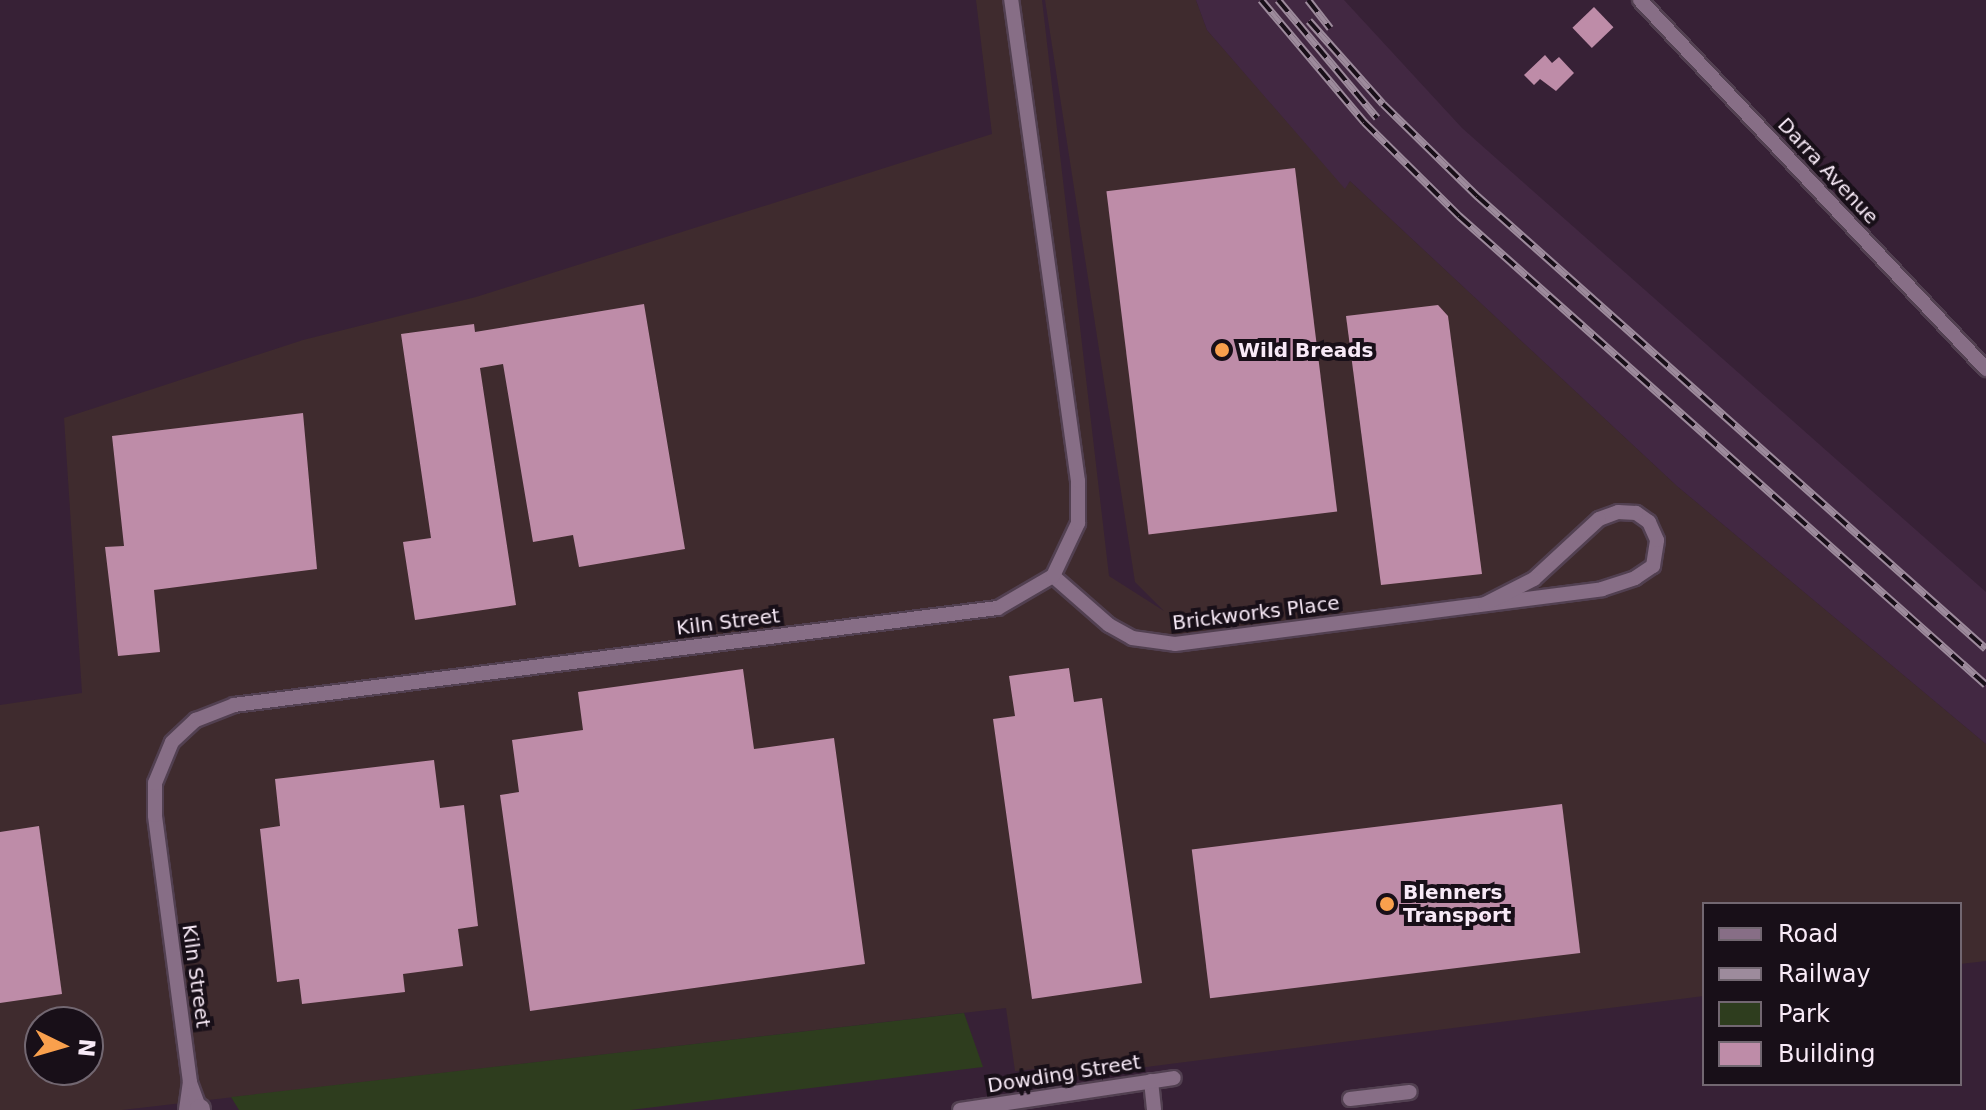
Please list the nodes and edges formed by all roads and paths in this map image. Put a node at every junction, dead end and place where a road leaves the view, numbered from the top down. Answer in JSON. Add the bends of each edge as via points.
{"nodes":[{"id":1,"x":1011,"y":0,"type":"edge"},
{"id":2,"x":1640,"y":0,"type":"edge"},
{"id":3,"x":1986,"y":369,"type":"edge"},
{"id":4,"x":1053,"y":576,"type":"junction"},
{"id":5,"x":1485,"y":604,"type":"junction"},
{"id":6,"x":1174,"y":1078,"type":"dead end"},
{"id":7,"x":1151,"y":1081,"type":"junction"},
{"id":8,"x":190,"y":1082,"type":"junction"},
{"id":9,"x":1410,"y":1092,"type":"dead end"},
{"id":10,"x":1350,"y":1099,"type":"dead end"},
{"id":11,"x":1379,"y":1103,"type":"edge"},
{"id":12,"x":1005,"y":1107,"type":"edge"},
{"id":13,"x":186,"y":1110,"type":"edge"},
{"id":14,"x":200,"y":1110,"type":"edge"},
{"id":15,"x":960,"y":1110,"type":"edge"},
{"id":16,"x":1154,"y":1110,"type":"edge"}],
"edges":[{"from":1,"to":4,"type":"street","via":[[1078,481],[1078,523]]},
{"from":2,"to":3,"type":"street","name":"Darra Avenue"},
{"from":4,"to":5,"type":"street","name":"Brickworks Place","via":[[1109,625],[1152,644]]},
{"from":4,"to":8,"type":"street","name":"Kiln Street","via":[[998,608],[249,703],[196,720],[172,742],[155,783]]},
{"from":5,"to":5,"type":"street","name":"Brickworks Place","via":[[1534,579],[1599,519],[1636,513],[1649,522],[1657,540],[1653,566],[1635,578],[1602,589]]},
{"from":6,"to":7,"type":"street","name":"Dowding Street"},
{"from":7,"to":12,"type":"street","name":"Dowding Street"},
{"from":7,"to":16,"type":"street"},
{"from":8,"to":13,"type":"street","name":"Kiln Street"},
{"from":8,"to":14,"type":"street","name":"Kiln Street"},
{"from":9,"to":11,"type":"street"},
{"from":10,"to":11,"type":"street"},
{"from":12,"to":15,"type":"street","name":"Dowding Street"}]}
